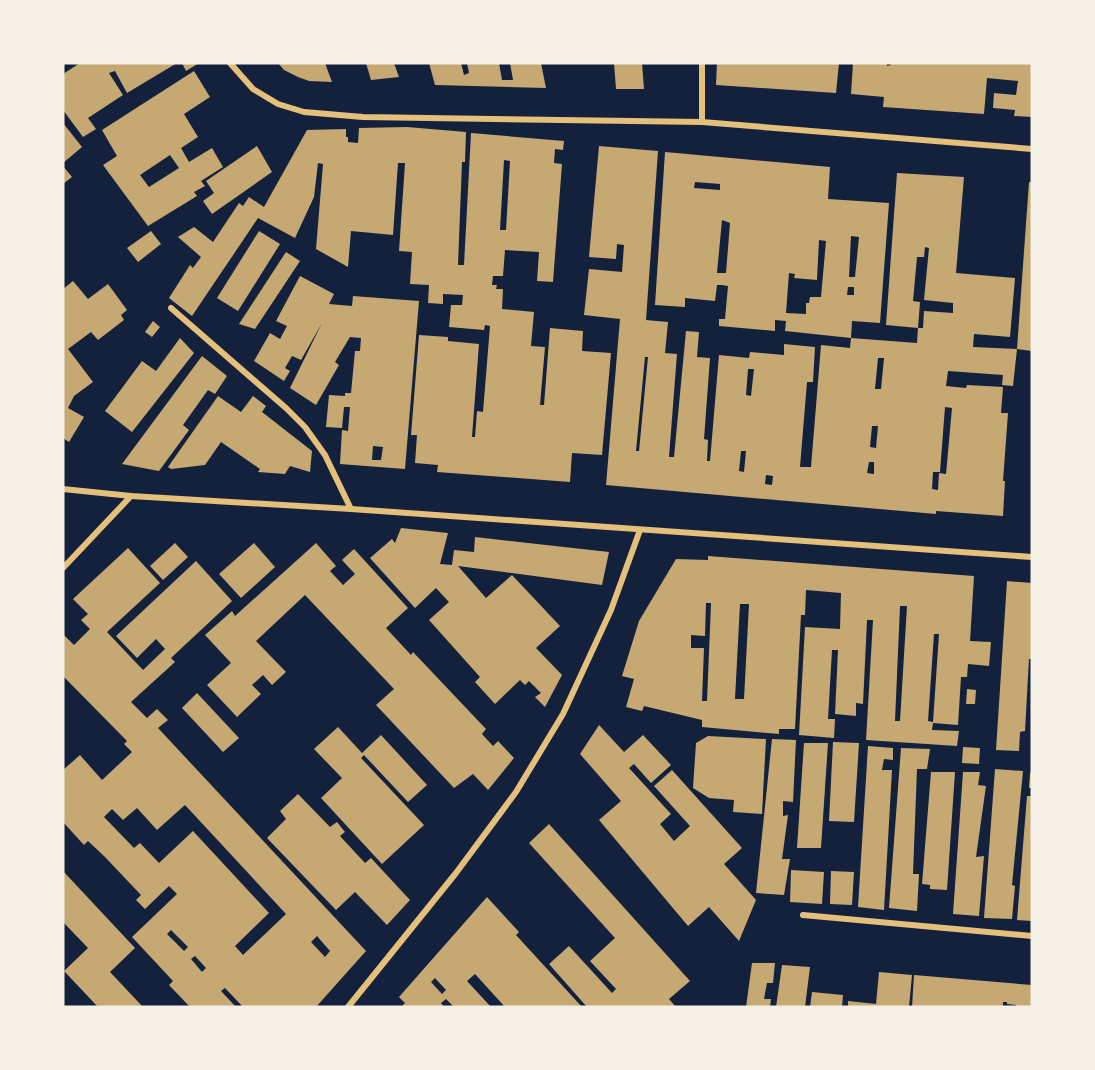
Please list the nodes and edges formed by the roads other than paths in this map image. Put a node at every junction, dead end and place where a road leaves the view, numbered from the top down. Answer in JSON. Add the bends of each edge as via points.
{"nodes":[{"id":1,"x":231,"y":63,"type":"edge"},
{"id":2,"x":702,"y":63,"type":"edge"},
{"id":3,"x":702,"y":122,"type":"junction"},
{"id":4,"x":1032,"y":149,"type":"edge"},
{"id":5,"x":171,"y":308,"type":"dead end"},
{"id":6,"x":63,"y":489,"type":"edge"},
{"id":7,"x":131,"y":496,"type":"junction"},
{"id":8,"x":351,"y":509,"type":"junction"},
{"id":9,"x":640,"y":530,"type":"junction"},
{"id":10,"x":1032,"y":557,"type":"edge"},
{"id":11,"x":63,"y":568,"type":"edge"},
{"id":12,"x":803,"y":915,"type":"dead end"},
{"id":13,"x":1032,"y":936,"type":"edge"},
{"id":14,"x":348,"y":1007,"type":"edge"}],
"edges":[{"from":1,"to":3,"type":"street","via":[[253,89],[278,104],[304,112],[363,117]]},
{"from":2,"to":3,"type":"street"},
{"from":3,"to":4,"type":"street"},
{"from":5,"to":8,"type":"street","via":[[305,427],[325,455]]},
{"from":6,"to":7,"type":"street"},
{"from":7,"to":8,"type":"street"},
{"from":7,"to":11,"type":"street"},
{"from":8,"to":9,"type":"street"},
{"from":9,"to":10,"type":"street"},
{"from":9,"to":14,"type":"street","via":[[611,610],[563,714],[516,792]]},
{"from":12,"to":13,"type":"street"}]}
